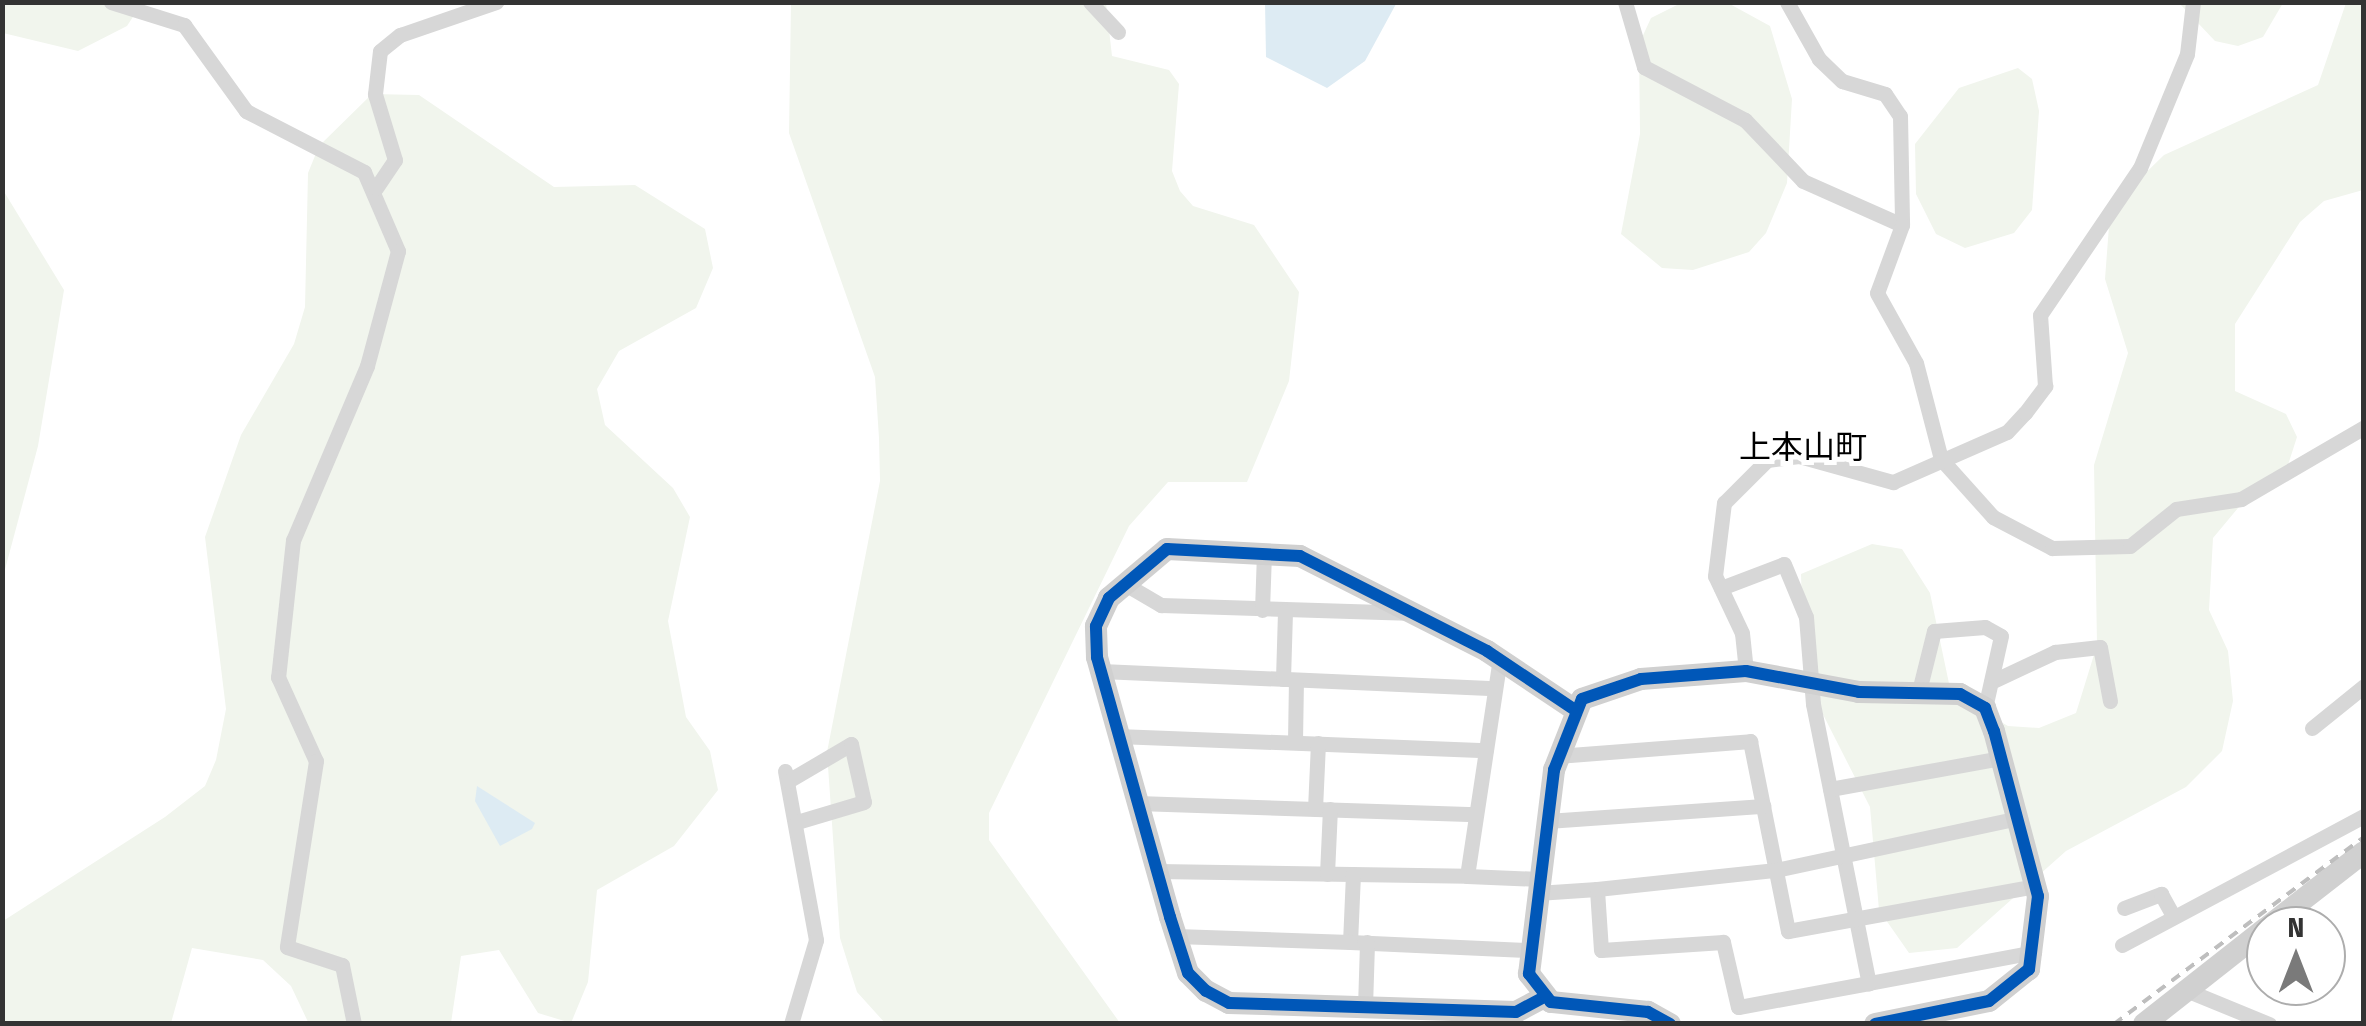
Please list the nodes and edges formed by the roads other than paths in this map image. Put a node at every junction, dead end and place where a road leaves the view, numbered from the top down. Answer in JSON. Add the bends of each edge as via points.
{"nodes":[{"id":1,"x":111,"y":2,"type":"edge"},
{"id":2,"x":496,"y":2,"type":"edge"},
{"id":3,"x":1090,"y":2,"type":"edge"},
{"id":4,"x":1625,"y":2,"type":"edge"},
{"id":5,"x":1787,"y":2,"type":"edge"},
{"id":6,"x":2193,"y":2,"type":"edge"},
{"id":7,"x":1118,"y":32,"type":"dead end"},
{"id":8,"x":376,"y":188,"type":"junction"},
{"id":9,"x":1902,"y":225,"type":"junction"},
{"id":10,"x":2364,"y":427,"type":"edge"},
{"id":11,"x":1941,"y":459,"type":"junction"},
{"id":12,"x":1264,"y":554,"type":"junction"},
{"id":13,"x":1126,"y":584,"type":"junction"},
{"id":14,"x":1721,"y":588,"type":"junction"},
{"id":15,"x":1262,"y":610,"type":"junction"},
{"id":16,"x":1285,"y":611,"type":"junction"},
{"id":17,"x":1416,"y":613,"type":"junction"},
{"id":18,"x":1500,"y":660,"type":"junction"},
{"id":19,"x":1746,"y":671,"type":"junction"},
{"id":20,"x":1100,"y":672,"type":"junction"},
{"id":21,"x":1290,"y":679,"type":"junction"},
{"id":22,"x":1816,"y":680,"type":"junction"},
{"id":23,"x":1991,"y":682,"type":"junction"},
{"id":24,"x":2364,"y":686,"type":"edge"},
{"id":25,"x":1496,"y":688,"type":"junction"},
{"id":26,"x":1918,"y":695,"type":"junction"},
{"id":27,"x":2110,"y":701,"type":"dead end"},
{"id":28,"x":1985,"y":708,"type":"junction"},
{"id":29,"x":1575,"y":710,"type":"junction"},
{"id":30,"x":2312,"y":728,"type":"dead end"},
{"id":31,"x":1117,"y":736,"type":"junction"},
{"id":32,"x":1295,"y":742,"type":"junction"},
{"id":33,"x":1318,"y":744,"type":"junction"},
{"id":34,"x":1486,"y":750,"type":"junction"},
{"id":35,"x":1557,"y":756,"type":"junction"},
{"id":36,"x":2000,"y":758,"type":"junction"},
{"id":37,"x":1830,"y":788,"type":"junction"},
{"id":38,"x":1137,"y":803,"type":"junction"},
{"id":39,"x":1763,"y":806,"type":"junction"},
{"id":40,"x":1323,"y":809,"type":"junction"},
{"id":41,"x":1476,"y":814,"type":"junction"},
{"id":42,"x":2364,"y":816,"type":"edge"},
{"id":43,"x":2013,"y":818,"type":"junction"},
{"id":44,"x":1546,"y":821,"type":"junction"},
{"id":45,"x":798,"y":822,"type":"junction"},
{"id":46,"x":2364,"y":852,"type":"edge"},
{"id":47,"x":1843,"y":856,"type":"junction"},
{"id":48,"x":1776,"y":870,"type":"junction"},
{"id":49,"x":1157,"y":871,"type":"junction"},
{"id":50,"x":1327,"y":874,"type":"junction"},
{"id":51,"x":1353,"y":874,"type":"junction"},
{"id":52,"x":1467,"y":876,"type":"junction"},
{"id":53,"x":1538,"y":886,"type":"junction"},
{"id":54,"x":2036,"y":886,"type":"junction"},
{"id":55,"x":1598,"y":888,"type":"junction"},
{"id":56,"x":2294,"y":906,"type":"edge"},
{"id":57,"x":2124,"y":908,"type":"dead end"},
{"id":58,"x":2174,"y":917,"type":"junction"},
{"id":59,"x":1856,"y":918,"type":"junction"},
{"id":60,"x":1176,"y":936,"type":"junction"},
{"id":61,"x":1359,"y":942,"type":"junction"},
{"id":62,"x":2246,"y":943,"type":"edge"},
{"id":63,"x":2122,"y":945,"type":"dead end"},
{"id":64,"x":1528,"y":950,"type":"junction"},
{"id":65,"x":2034,"y":952,"type":"junction"},
{"id":66,"x":1869,"y":983,"type":"junction"},
{"id":67,"x":2186,"y":990,"type":"junction"},
{"id":68,"x":1546,"y":996,"type":"junction"},
{"id":69,"x":1365,"y":1006,"type":"junction"},
{"id":70,"x":354,"y":1024,"type":"edge"},
{"id":71,"x":791,"y":1024,"type":"edge"},
{"id":72,"x":1670,"y":1024,"type":"edge"},
{"id":73,"x":1876,"y":1024,"type":"edge"},
{"id":74,"x":2144,"y":1024,"type":"edge"},
{"id":75,"x":2270,"y":1024,"type":"edge"}],
"edges":[{"from":1,"to":8,"type":"street","via":[[184,25],[246,111],[364,172]]},
{"from":2,"to":8,"type":"street","via":[[400,35],[380,51],[376,94],[395,160]]},
{"from":3,"to":7,"type":"street"},
{"from":4,"to":9,"type":"street","via":[[1644,68],[1745,120],[1803,180]]},
{"from":5,"to":9,"type":"street","via":[[1842,81],[1884,94],[1900,116]]},
{"from":6,"to":11,"type":"street","via":[[2187,54],[2140,168],[2040,315],[2040,396],[2007,432]]},
{"from":8,"to":70,"type":"street","via":[[398,252],[367,366],[292,540],[278,677],[316,761],[287,946],[342,965]]},
{"from":9,"to":11,"type":"street","via":[[1877,292],[1916,363]]},
{"from":10,"to":11,"type":"street","via":[[2242,499],[2176,508],[2130,546],[2031,540],[1993,517]]},
{"from":11,"to":14,"type":"street","via":[[1893,482],[1798,456],[1767,460],[1724,503],[1714,541]]},
{"from":12,"to":13,"type":"street","via":[[1167,549]]},
{"from":12,"to":15,"type":"street"},
{"from":12,"to":17,"type":"street","via":[[1300,556]]},
{"from":13,"to":15,"type":"street","via":[[1161,605]]},
{"from":13,"to":20,"type":"street","via":[[1096,626]]},
{"from":14,"to":19,"type":"street","via":[[1742,633]]},
{"from":14,"to":22,"type":"street","via":[[1784,564],[1806,617]]},
{"from":15,"to":16,"type":"street"},
{"from":16,"to":17,"type":"street"},
{"from":16,"to":21,"type":"street"},
{"from":17,"to":18,"type":"street"},
{"from":18,"to":25,"type":"street"},
{"from":18,"to":29,"type":"street"},
{"from":19,"to":22,"type":"street"},
{"from":19,"to":29,"type":"street","via":[[1605,687]]},
{"from":20,"to":21,"type":"street"},
{"from":20,"to":31,"type":"street"},
{"from":21,"to":25,"type":"street"},
{"from":21,"to":32,"type":"street"},
{"from":22,"to":26,"type":"street"},
{"from":22,"to":37,"type":"street"},
{"from":23,"to":26,"type":"street","via":[[2001,636],[1946,624],[1934,630]]},
{"from":23,"to":27,"type":"street","via":[[2055,652],[2100,647]]},
{"from":23,"to":28,"type":"street"},
{"from":24,"to":30,"type":"street"},
{"from":25,"to":34,"type":"street"},
{"from":26,"to":28,"type":"street","via":[[1960,694]]},
{"from":28,"to":36,"type":"street"},
{"from":29,"to":35,"type":"street"},
{"from":31,"to":32,"type":"street"},
{"from":31,"to":38,"type":"street"},
{"from":32,"to":33,"type":"street"},
{"from":33,"to":34,"type":"street"},
{"from":33,"to":40,"type":"street"},
{"from":34,"to":41,"type":"street"},
{"from":35,"to":39,"type":"street","via":[[1750,742]]},
{"from":35,"to":44,"type":"street"},
{"from":36,"to":37,"type":"street"},
{"from":36,"to":43,"type":"street"},
{"from":37,"to":47,"type":"street"},
{"from":38,"to":40,"type":"street"},
{"from":38,"to":49,"type":"street"},
{"from":39,"to":44,"type":"street"},
{"from":39,"to":48,"type":"street"},
{"from":40,"to":41,"type":"street"},
{"from":40,"to":50,"type":"street"},
{"from":41,"to":52,"type":"street"},
{"from":42,"to":58,"type":"street"},
{"from":43,"to":47,"type":"street"},
{"from":43,"to":54,"type":"street"},
{"from":44,"to":53,"type":"street"},
{"from":45,"to":45,"type":"street","via":[[787,776],[850,744],[864,802]]},
{"from":45,"to":71,"type":"street","via":[[816,940]]},
{"from":46,"to":56,"type":"street"},
{"from":47,"to":48,"type":"street"},
{"from":47,"to":59,"type":"street"},
{"from":48,"to":55,"type":"street"},
{"from":48,"to":59,"type":"street","via":[[1788,931]]},
{"from":49,"to":50,"type":"street"},
{"from":49,"to":60,"type":"street"},
{"from":50,"to":51,"type":"street"},
{"from":51,"to":52,"type":"street"},
{"from":51,"to":61,"type":"street"},
{"from":52,"to":53,"type":"street"},
{"from":53,"to":55,"type":"street"},
{"from":53,"to":64,"type":"street"},
{"from":54,"to":59,"type":"street"},
{"from":54,"to":65,"type":"street"},
{"from":55,"to":66,"type":"street","via":[[1601,950],[1723,942],[1738,1007]]},
{"from":57,"to":58,"type":"street","via":[[2161,894]]},
{"from":58,"to":63,"type":"street"},
{"from":59,"to":66,"type":"street"},
{"from":60,"to":61,"type":"street"},
{"from":60,"to":69,"type":"street","via":[[1188,972],[1229,1003]]},
{"from":61,"to":64,"type":"street"},
{"from":61,"to":69,"type":"street"},
{"from":62,"to":67,"type":"street"},
{"from":64,"to":68,"type":"street","via":[[1529,974]]},
{"from":65,"to":66,"type":"street"},
{"from":65,"to":73,"type":"street","via":[[2014,989]]},
{"from":67,"to":74,"type":"street"},
{"from":67,"to":75,"type":"street"},
{"from":68,"to":69,"type":"street","via":[[1516,1012]]},
{"from":68,"to":72,"type":"street"}]}
